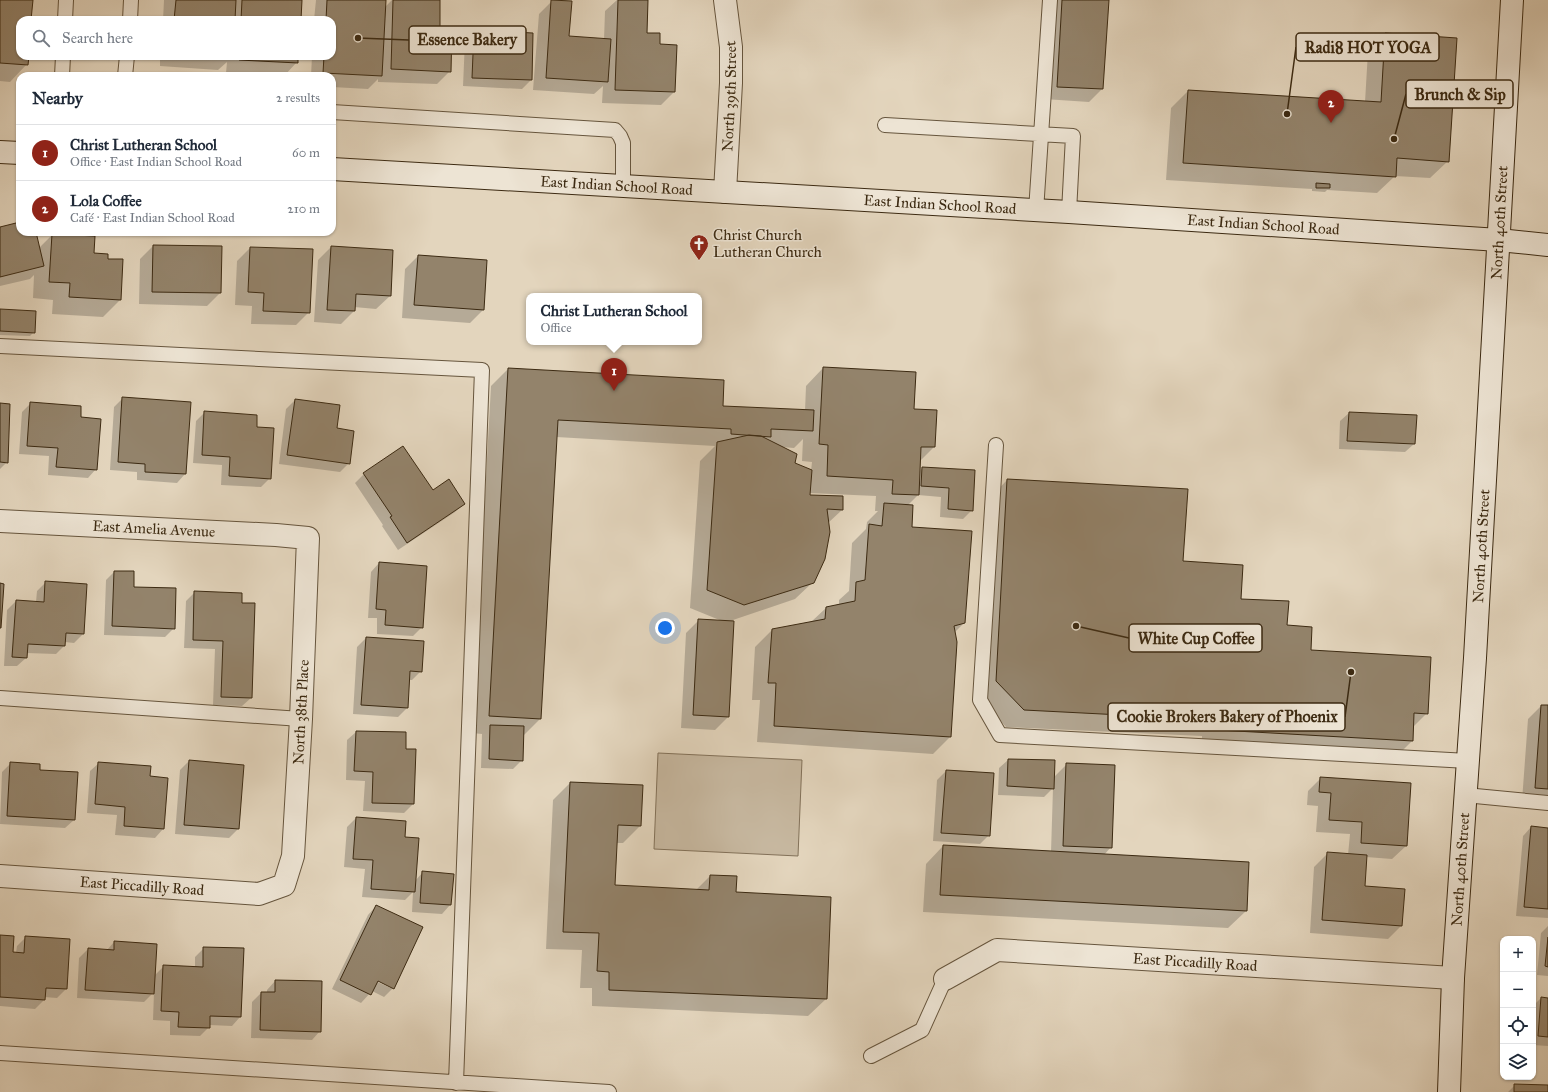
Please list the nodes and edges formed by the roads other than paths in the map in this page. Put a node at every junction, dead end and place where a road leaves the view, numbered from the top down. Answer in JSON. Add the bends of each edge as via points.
{"nodes":[{"id":1,"x":66,"y":0,"type":"edge"},
{"id":2,"x":131,"y":0,"type":"edge"},
{"id":3,"x":725,"y":0,"type":"edge"},
{"id":4,"x":1050,"y":0,"type":"edge"},
{"id":5,"x":1512,"y":0,"type":"edge"},
{"id":6,"x":65,"y":16,"type":"edge"},
{"id":7,"x":130,"y":16,"type":"edge"},
{"id":8,"x":63,"y":60,"type":"edge"},
{"id":9,"x":127,"y":60,"type":"edge"},
{"id":10,"x":62,"y":72,"type":"edge"},
{"id":11,"x":125,"y":72,"type":"edge"},
{"id":12,"x":336,"y":112,"type":"edge"},
{"id":13,"x":884,"y":124,"type":"dead end"},
{"id":14,"x":1041,"y":134,"type":"junction"},
{"id":15,"x":0,"y":152,"type":"edge"},
{"id":16,"x":16,"y":153,"type":"edge"},
{"id":17,"x":336,"y":169,"type":"edge"},
{"id":18,"x":623,"y":186,"type":"junction"},
{"id":19,"x":725,"y":192,"type":"junction"},
{"id":20,"x":1036,"y":211,"type":"junction"},
{"id":21,"x":1069,"y":212,"type":"junction"},
{"id":22,"x":1499,"y":240,"type":"junction"},
{"id":23,"x":1548,"y":244,"type":"edge"},
{"id":24,"x":0,"y":346,"type":"edge"},
{"id":25,"x":996,"y":445,"type":"dead end"},
{"id":26,"x":0,"y":521,"type":"edge"},
{"id":27,"x":308,"y":538,"type":"joint"},
{"id":28,"x":0,"y":698,"type":"edge"},
{"id":29,"x":301,"y":719,"type":"junction"},
{"id":30,"x":1468,"y":761,"type":"junction"},
{"id":31,"x":1465,"y":795,"type":"junction"},
{"id":32,"x":1548,"y":803,"type":"edge"},
{"id":33,"x":0,"y":876,"type":"edge"},
{"id":34,"x":284,"y":885,"type":"joint"},
{"id":35,"x":1453,"y":978,"type":"junction"},
{"id":36,"x":945,"y":979,"type":"joint"},
{"id":37,"x":0,"y":1053,"type":"edge"},
{"id":38,"x":872,"y":1056,"type":"dead end"},
{"id":39,"x":456,"y":1083,"type":"junction"},
{"id":40,"x":610,"y":1092,"type":"edge"},
{"id":41,"x":1449,"y":1092,"type":"edge"}],
"edges":[{"from":1,"to":6,"type":"lane"},
{"from":2,"to":7,"type":"lane"},
{"from":3,"to":19,"type":"main road","name":"North 39th Street","via":[[731,69]]},
{"from":4,"to":14,"type":"lane"},
{"from":5,"to":22,"type":"main road","name":"North 40th Street"},
{"from":8,"to":10,"type":"lane"},
{"from":9,"to":11,"type":"lane"},
{"from":12,"to":18,"type":"lane","via":[[615,130],[623,143]]},
{"from":13,"to":14,"type":"lane"},
{"from":14,"to":20,"type":"lane"},
{"from":14,"to":21,"type":"lane","via":[[1073,136]]},
{"from":15,"to":16,"type":"main road"},
{"from":17,"to":18,"type":"main road","name":"East Indian School Road"},
{"from":18,"to":19,"type":"main road","name":"East Indian School Road"},
{"from":19,"to":20,"type":"main road","name":"East Indian School Road"},
{"from":20,"to":21,"type":"main road","name":"East Indian School Road"},
{"from":21,"to":22,"type":"main road","name":"East Indian School Road"},
{"from":22,"to":23,"type":"main road","name":"East Indian School Road"},
{"from":22,"to":30,"type":"main road","name":"North 40th Street"},
{"from":24,"to":39,"type":"lane","via":[[482,370]]},
{"from":25,"to":30,"type":"lane","via":[[980,700],[1000,735]]},
{"from":26,"to":27,"type":"main road","name":"East Amelia Avenue"},
{"from":27,"to":29,"type":"main road","name":"North 38th Place"},
{"from":28,"to":29,"type":"lane"},
{"from":29,"to":34,"type":"main road","name":"North 38th Place","via":[[293,856]]},
{"from":30,"to":31,"type":"main road","name":"North 40th Street"},
{"from":31,"to":32,"type":"lane"},
{"from":31,"to":35,"type":"main road","name":"North 40th Street"},
{"from":33,"to":34,"type":"main road","name":"East Piccadilly Road","via":[[259,894]]},
{"from":35,"to":36,"type":"main road","name":"East Piccadilly Road","via":[[997,950]]},
{"from":35,"to":41,"type":"main road","name":"North 40th Street"},
{"from":36,"to":38,"type":"lane","via":[[922,1030]]},
{"from":37,"to":39,"type":"lane"},
{"from":39,"to":40,"type":"lane"}]}
